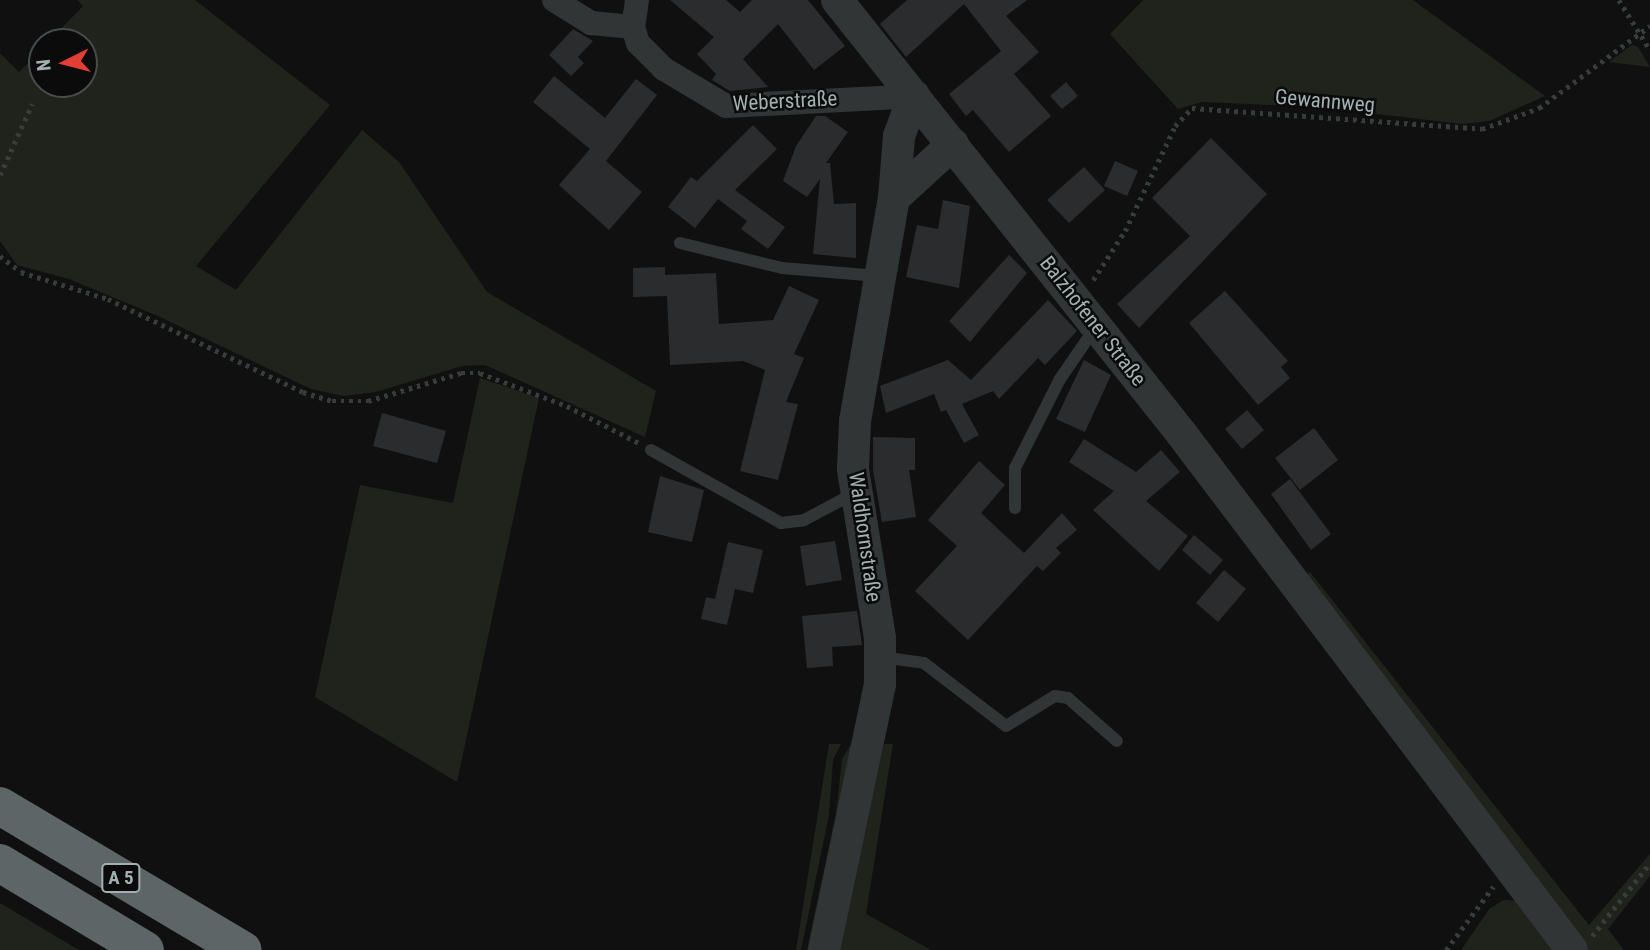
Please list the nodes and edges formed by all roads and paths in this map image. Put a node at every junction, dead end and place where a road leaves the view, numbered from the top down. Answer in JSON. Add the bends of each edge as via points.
{"nodes":[{"id":1,"x":554,"y":0,"type":"edge"},
{"id":2,"x":637,"y":0,"type":"edge"},
{"id":3,"x":837,"y":0,"type":"edge"},
{"id":4,"x":1619,"y":0,"type":"edge"},
{"id":5,"x":1650,"y":26,"type":"edge"},
{"id":6,"x":633,"y":27,"type":"junction"},
{"id":7,"x":1638,"y":35,"type":"junction"},
{"id":8,"x":1650,"y":50,"type":"edge"},
{"id":9,"x":914,"y":96,"type":"junction"},
{"id":10,"x":32,"y":104,"type":"dead end"},
{"id":11,"x":953,"y":144,"type":"junction"},
{"id":12,"x":0,"y":175,"type":"edge"},
{"id":13,"x":894,"y":198,"type":"junction"},
{"id":14,"x":680,"y":243,"type":"dead end"},
{"id":15,"x":0,"y":256,"type":"edge"},
{"id":16,"x":879,"y":276,"type":"junction"},
{"id":17,"x":1077,"y":300,"type":"junction"},
{"id":18,"x":1101,"y":331,"type":"junction"},
{"id":19,"x":651,"y":450,"type":"joint"},
{"id":20,"x":856,"y":492,"type":"junction"},
{"id":21,"x":1016,"y":508,"type":"dead end"},
{"id":22,"x":881,"y":657,"type":"junction"},
{"id":23,"x":1117,"y":741,"type":"dead end"},
{"id":24,"x":0,"y":806,"type":"edge"},
{"id":25,"x":0,"y":863,"type":"edge"},
{"id":26,"x":1650,"y":863,"type":"edge"},
{"id":27,"x":1513,"y":871,"type":"junction"},
{"id":28,"x":1581,"y":945,"type":"edge"},
{"id":29,"x":145,"y":950,"type":"edge"},
{"id":30,"x":243,"y":950,"type":"edge"},
{"id":31,"x":824,"y":950,"type":"edge"},
{"id":32,"x":1446,"y":950,"type":"edge"}],
"edges":[{"from":1,"to":6,"type":"street","via":[[591,23]]},
{"from":2,"to":6,"type":"street"},
{"from":3,"to":9,"type":"street","name":"Balzhofener Straße"},
{"from":4,"to":7,"type":"path"},
{"from":5,"to":7,"type":"path","name":"Gewannweg"},
{"from":6,"to":9,"type":"street","name":"Weberstraße","via":[[638,44],[664,69],[726,106]]},
{"from":7,"to":8,"type":"path"},
{"from":7,"to":17,"type":"path","name":"Gewannweg","via":[[1539,108],[1482,129],[1192,108],[1174,126],[1125,231]]},
{"from":9,"to":11,"type":"street","name":"Balzhofener Straße"},
{"from":9,"to":13,"type":"street","name":"Waldhornstraße","via":[[899,136]]},
{"from":10,"to":12,"type":"path"},
{"from":11,"to":13,"type":"street"},
{"from":11,"to":17,"type":"street","name":"Balzhofener Straße"},
{"from":13,"to":16,"type":"street","name":"Waldhornstraße"},
{"from":14,"to":16,"type":"lane","via":[[782,268]]},
{"from":15,"to":19,"type":"path","via":[[21,272],[108,299],[303,392],[332,401],[368,401],[461,373],[480,373],[567,406]]},
{"from":16,"to":20,"type":"street","name":"Waldhornstraße","via":[[855,421]]},
{"from":17,"to":18,"type":"street","name":"Balzhofener Straße"},
{"from":18,"to":21,"type":"lane","via":[[1086,341],[1060,379],[1015,468]]},
{"from":18,"to":27,"type":"street","name":"Balzhofener Straße"},
{"from":19,"to":20,"type":"lane","via":[[781,523],[804,520]]},
{"from":20,"to":22,"type":"street","name":"Waldhornstraße"},
{"from":22,"to":23,"type":"lane","via":[[924,663],[1006,726],[1055,696],[1069,698]]},
{"from":22,"to":31,"type":"street","name":"Waldhornstraße","via":[[873,732]]},
{"from":24,"to":30,"type":"highway","number":"A 5"},
{"from":25,"to":29,"type":"highway","number":"A 5"},
{"from":26,"to":28,"type":"path"},
{"from":27,"to":28,"type":"street","name":"Balzhofener Straße"},
{"from":27,"to":32,"type":"path","via":[[1487,892]]}]}
